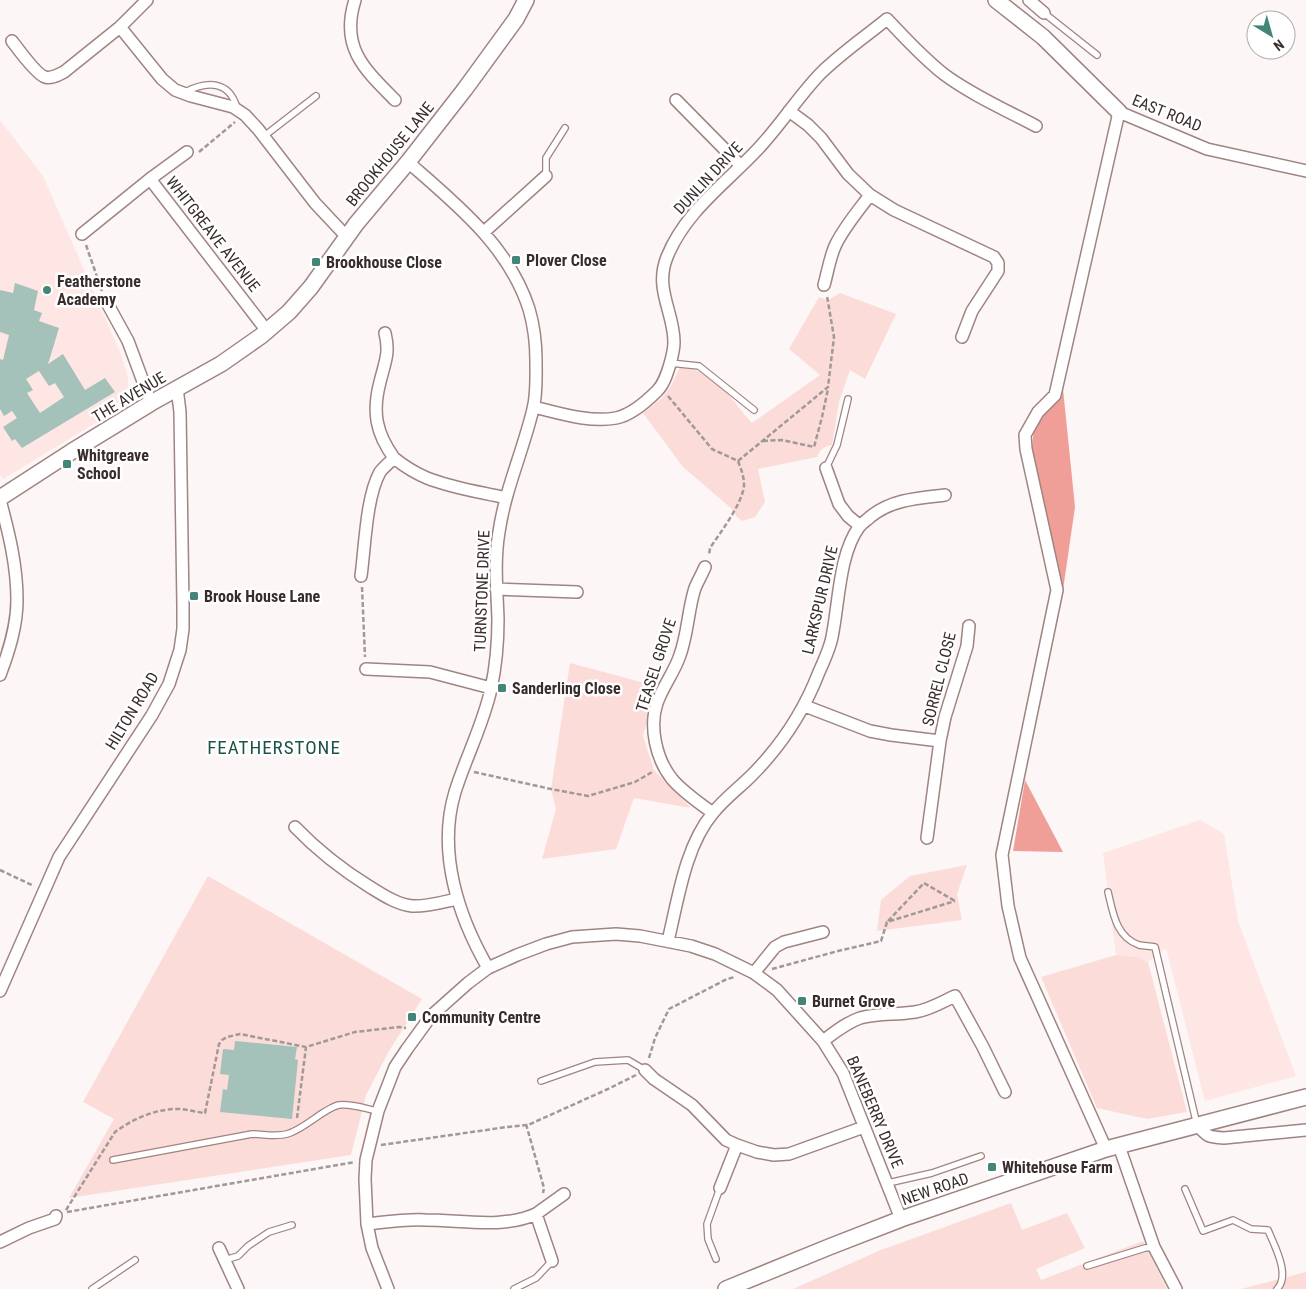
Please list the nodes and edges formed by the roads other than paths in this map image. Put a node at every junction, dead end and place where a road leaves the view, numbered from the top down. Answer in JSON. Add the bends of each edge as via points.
{"nodes":[{"id":1,"x":147,"y":0,"type":"edge"},
{"id":2,"x":356,"y":0,"type":"edge"},
{"id":3,"x":526,"y":0,"type":"edge"},
{"id":4,"x":996,"y":0,"type":"edge"},
{"id":5,"x":1028,"y":0,"type":"edge"},
{"id":6,"x":1044,"y":13,"type":"joint"},
{"id":7,"x":120,"y":27,"type":"junction"},
{"id":8,"x":12,"y":41,"type":"dead end"},
{"id":9,"x":1097,"y":55,"type":"dead end"},
{"id":10,"x":316,"y":96,"type":"dead end"},
{"id":11,"x":395,"y":100,"type":"dead end"},
{"id":12,"x":676,"y":100,"type":"dead end"},
{"id":13,"x":790,"y":111,"type":"junction"},
{"id":14,"x":1119,"y":112,"type":"junction"},
{"id":15,"x":1036,"y":126,"type":"dead end"},
{"id":16,"x":565,"y":128,"type":"dead end"},
{"id":17,"x":263,"y":137,"type":"junction"},
{"id":18,"x":187,"y":152,"type":"road end"},
{"id":19,"x":408,"y":162,"type":"junction"},
{"id":20,"x":741,"y":166,"type":"junction"},
{"id":21,"x":1306,"y":171,"type":"edge"},
{"id":22,"x":546,"y":176,"type":"joint"},
{"id":23,"x":150,"y":179,"type":"junction"},
{"id":24,"x":870,"y":195,"type":"junction"},
{"id":25,"x":484,"y":232,"type":"junction"},
{"id":26,"x":82,"y":234,"type":"road end"},
{"id":27,"x":346,"y":236,"type":"junction"},
{"id":28,"x":824,"y":285,"type":"road end"},
{"id":29,"x":106,"y":301,"type":"road end"},
{"id":30,"x":271,"y":328,"type":"junction"},
{"id":31,"x":385,"y":333,"type":"dead end"},
{"id":32,"x":962,"y":337,"type":"dead end"},
{"id":33,"x":670,"y":363,"type":"junction"},
{"id":34,"x":177,"y":388,"type":"junction"},
{"id":35,"x":848,"y":399,"type":"dead end"},
{"id":36,"x":151,"y":403,"type":"junction"},
{"id":37,"x":534,"y":407,"type":"junction"},
{"id":38,"x":754,"y":410,"type":"dead end"},
{"id":39,"x":394,"y":458,"type":"junction"},
{"id":40,"x":826,"y":468,"type":"joint"},
{"id":41,"x":945,"y":494,"type":"dead end"},
{"id":42,"x":506,"y":498,"type":"junction"},
{"id":43,"x":0,"y":499,"type":"edge"},
{"id":44,"x":860,"y":526,"type":"junction"},
{"id":45,"x":705,"y":567,"type":"road end"},
{"id":46,"x":361,"y":576,"type":"road end"},
{"id":47,"x":496,"y":589,"type":"junction"},
{"id":48,"x":578,"y":592,"type":"dead end"},
{"id":49,"x":968,"y":626,"type":"dead end"},
{"id":50,"x":366,"y":669,"type":"road end"},
{"id":51,"x":0,"y":675,"type":"edge"},
{"id":52,"x":491,"y":688,"type":"junction"},
{"id":53,"x":805,"y":706,"type":"junction"},
{"id":54,"x":940,"y":741,"type":"junction"},
{"id":55,"x":712,"y":813,"type":"junction"},
{"id":56,"x":295,"y":827,"type":"dead end"},
{"id":57,"x":927,"y":838,"type":"dead end"},
{"id":58,"x":1108,"y":892,"type":"dead end"},
{"id":59,"x":457,"y":899,"type":"junction"},
{"id":60,"x":823,"y":932,"type":"dead end"},
{"id":61,"x":668,"y":941,"type":"junction"},
{"id":62,"x":488,"y":968,"type":"junction"},
{"id":63,"x":754,"y":973,"type":"junction"},
{"id":64,"x":0,"y":991,"type":"edge"},
{"id":65,"x":823,"y":1041,"type":"junction"},
{"id":66,"x":645,"y":1070,"type":"joint"},
{"id":67,"x":541,"y":1081,"type":"dead end"},
{"id":68,"x":1005,"y":1092,"type":"dead end"},
{"id":69,"x":1306,"y":1097,"type":"edge"},
{"id":70,"x":378,"y":1111,"type":"junction"},
{"id":71,"x":1197,"y":1125,"type":"junction"},
{"id":72,"x":864,"y":1126,"type":"junction"},
{"id":73,"x":1306,"y":1130,"type":"edge"},
{"id":74,"x":736,"y":1145,"type":"junction"},
{"id":75,"x":1112,"y":1148,"type":"junction"},
{"id":76,"x":981,"y":1156,"type":"dead end"},
{"id":77,"x":113,"y":1160,"type":"dead end"},
{"id":78,"x":888,"y":1183,"type":"junction"},
{"id":79,"x":720,"y":1188,"type":"joint"},
{"id":80,"x":1184,"y":1189,"type":"dead end"},
{"id":81,"x":564,"y":1194,"type":"dead end"},
{"id":82,"x":536,"y":1214,"type":"junction"},
{"id":83,"x":56,"y":1216,"type":"dead end"},
{"id":84,"x":901,"y":1219,"type":"junction"},
{"id":85,"x":292,"y":1224,"type":"dead end"},
{"id":86,"x":367,"y":1224,"type":"junction"},
{"id":87,"x":0,"y":1242,"type":"edge"},
{"id":88,"x":1154,"y":1247,"type":"junction"},
{"id":89,"x":219,"y":1248,"type":"dead end"},
{"id":90,"x":716,"y":1259,"type":"dead end"},
{"id":91,"x":135,"y":1260,"type":"dead end"},
{"id":92,"x":224,"y":1260,"type":"junction"},
{"id":93,"x":552,"y":1261,"type":"joint"},
{"id":94,"x":1087,"y":1266,"type":"dead end"},
{"id":95,"x":92,"y":1289,"type":"edge"},
{"id":96,"x":238,"y":1289,"type":"edge"},
{"id":97,"x":388,"y":1289,"type":"edge"},
{"id":98,"x":514,"y":1289,"type":"edge"},
{"id":99,"x":726,"y":1289,"type":"edge"},
{"id":100,"x":1176,"y":1289,"type":"edge"},
{"id":101,"x":1277,"y":1289,"type":"edge"}],
"edges":[{"from":1,"to":7,"type":"street"},
{"from":2,"to":11,"type":"street","via":[[350,17],[355,51],[365,69]]},
{"from":3,"to":19,"type":"street","name":"BROOKHOUSE LANE","via":[[491,54]]},
{"from":4,"to":14,"type":"street","name":"EAST ROAD","via":[[1043,37]]},
{"from":5,"to":6,"type":"street"},
{"from":6,"to":9,"type":"lane"},
{"from":7,"to":8,"type":"street","via":[[56,76],[39,74]]},
{"from":7,"to":17,"type":"street","via":[[162,79],[175,90],[241,112]]},
{"from":10,"to":17,"type":"lane"},
{"from":12,"to":20,"type":"street"},
{"from":13,"to":15,"type":"street","name":"DUNLIN DRIVE","via":[[821,73],[887,19],[947,76]]},
{"from":13,"to":20,"type":"street","name":"DUNLIN DRIVE"},
{"from":13,"to":24,"type":"street","via":[[821,138],[848,174]]},
{"from":14,"to":21,"type":"street","name":"EAST ROAD","via":[[1207,149]]},
{"from":14,"to":75,"type":"street","via":[[1054,395],[1038,412],[1026,435],[1026,449],[1057,590],[1002,855],[1008,906],[1020,958]]},
{"from":16,"to":22,"type":"lane","via":[[546,158]]},
{"from":17,"to":27,"type":"street","via":[[315,203]]},
{"from":18,"to":23,"type":"street"},
{"from":19,"to":25,"type":"street","name":"TURNSTONE DRIVE"},
{"from":19,"to":27,"type":"street","name":"BROOKHOUSE LANE"},
{"from":20,"to":33,"type":"street","name":"DUNLIN DRIVE","via":[[699,207],[666,259],[663,290],[674,341]]},
{"from":22,"to":25,"type":"street"},
{"from":23,"to":26,"type":"street","name":"WHITGREAVE AVENUE"},
{"from":23,"to":30,"type":"street","name":"WHITGREAVE AVENUE"},
{"from":24,"to":28,"type":"street","via":[[836,244]]},
{"from":24,"to":32,"type":"street","via":[[894,210],[994,257],[998,263],[998,272],[972,311]]},
{"from":25,"to":37,"type":"street","name":"TURNSTONE DRIVE","via":[[506,262],[530,310],[536,355]]},
{"from":27,"to":30,"type":"street","name":"BROOKHOUSE LANE","via":[[311,287]]},
{"from":29,"to":36,"type":"street","via":[[128,341]]},
{"from":30,"to":34,"type":"street","name":"THE AVENUE","via":[[221,364]]},
{"from":31,"to":39,"type":"street","via":[[387,360],[375,411],[377,425]]},
{"from":33,"to":37,"type":"street","name":"DUNLIN DRIVE","via":[[660,387],[631,412],[618,418],[577,417]]},
{"from":33,"to":38,"type":"lane","via":[[699,366]]},
{"from":34,"to":36,"type":"street","name":"THE AVENUE"},
{"from":34,"to":64,"type":"street","name":"HILTON ROAD","via":[[183,629],[175,668],[156,707],[59,857]]},
{"from":35,"to":40,"type":"lane","via":[[837,445]]},
{"from":36,"to":43,"type":"street","name":"THE AVENUE"},
{"from":37,"to":42,"type":"street","name":"TURNSTONE DRIVE"},
{"from":39,"to":42,"type":"street","via":[[426,478]]},
{"from":39,"to":46,"type":"street","via":[[375,483]]},
{"from":40,"to":44,"type":"street","via":[[839,504]]},
{"from":41,"to":44,"type":"street","name":"LARKSPUR DRIVE","via":[[892,504]]},
{"from":42,"to":47,"type":"street","name":"TURNSTONE DRIVE","via":[[496,548]]},
{"from":43,"to":51,"type":"street","via":[[11,540],[17,601],[8,652]]},
{"from":44,"to":53,"type":"street","name":"LARKSPUR DRIVE","via":[[845,556],[832,639]]},
{"from":45,"to":55,"type":"street","name":"TEASEL GROVE","via":[[695,587],[680,656],[657,702],[654,738],[671,778]]},
{"from":47,"to":48,"type":"street"},
{"from":47,"to":52,"type":"street","name":"TURNSTONE DRIVE","via":[[497,647]]},
{"from":49,"to":54,"type":"street","name":"SORREL CLOSE","via":[[966,646]]},
{"from":50,"to":52,"type":"street","via":[[430,672]]},
{"from":52,"to":59,"type":"street","name":"TURNSTONE DRIVE","via":[[450,818],[450,856]]},
{"from":53,"to":54,"type":"street","name":"SORREL CLOSE","via":[[870,731]]},
{"from":53,"to":55,"type":"street","name":"LARKSPUR DRIVE","via":[[765,761]]},
{"from":54,"to":57,"type":"street","name":"SORREL CLOSE"},
{"from":55,"to":61,"type":"street","name":"LARKSPUR DRIVE","via":[[686,866]]},
{"from":56,"to":59,"type":"street","via":[[335,864],[386,898],[411,906]]},
{"from":58,"to":71,"type":"lane","via":[[1117,926],[1126,937],[1140,945],[1155,947]]},
{"from":59,"to":62,"type":"street","name":"TURNSTONE DRIVE"},
{"from":60,"to":63,"type":"street","via":[[775,947]]},
{"from":61,"to":62,"type":"street","name":"BANEBERRY DRIVE","via":[[616,934],[572,937]]},
{"from":61,"to":63,"type":"street","name":"BANEBERRY DRIVE","via":[[715,954]]},
{"from":62,"to":70,"type":"street","name":"BANEBERRY DRIVE","via":[[449,998],[420,1030],[396,1067]]},
{"from":63,"to":65,"type":"street","name":"BANEBERRY DRIVE","via":[[777,990]]},
{"from":65,"to":68,"type":"street","via":[[858,1019],[916,1012],[955,996]]},
{"from":65,"to":72,"type":"street","name":"BANEBERRY DRIVE","via":[[843,1073]]},
{"from":66,"to":67,"type":"lane","via":[[628,1060],[595,1062]]},
{"from":66,"to":74,"type":"street","via":[[692,1105],[726,1140]]},
{"from":69,"to":71,"type":"street","name":"NEW ROAD"},
{"from":70,"to":77,"type":"lane","via":[[337,1105],[287,1134],[252,1134]]},
{"from":70,"to":86,"type":"street","name":"BANEBERRY DRIVE","via":[[366,1160]]},
{"from":71,"to":73,"type":"street","via":[[1212,1138]]},
{"from":71,"to":75,"type":"street","name":"NEW ROAD"},
{"from":72,"to":74,"type":"street","via":[[789,1154],[774,1155]]},
{"from":72,"to":78,"type":"street","name":"BANEBERRY DRIVE"},
{"from":74,"to":79,"type":"street"},
{"from":75,"to":84,"type":"street","name":"NEW ROAD"},
{"from":75,"to":88,"type":"street"},
{"from":76,"to":78,"type":"lane","via":[[932,1173]]},
{"from":78,"to":84,"type":"street","name":"BANEBERRY DRIVE"},
{"from":79,"to":90,"type":"lane","via":[[707,1224],[708,1239]]},
{"from":80,"to":101,"type":"lane","via":[[1203,1231],[1233,1220],[1251,1229],[1268,1230],[1283,1274]]},
{"from":81,"to":82,"type":"street"},
{"from":82,"to":86,"type":"street","via":[[506,1222],[425,1220]]},
{"from":82,"to":93,"type":"street"},
{"from":83,"to":87,"type":"street"},
{"from":84,"to":99,"type":"street","name":"NEW ROAD"},
{"from":85,"to":92,"type":"lane","via":[[269,1232],[238,1256]]},
{"from":86,"to":97,"type":"street","name":"BANEBERRY DRIVE","via":[[372,1248]]},
{"from":88,"to":94,"type":"lane"},
{"from":88,"to":100,"type":"street"},
{"from":89,"to":92,"type":"street"},
{"from":91,"to":95,"type":"lane"},
{"from":92,"to":96,"type":"street"},
{"from":93,"to":98,"type":"lane","via":[[536,1278]]}]}
